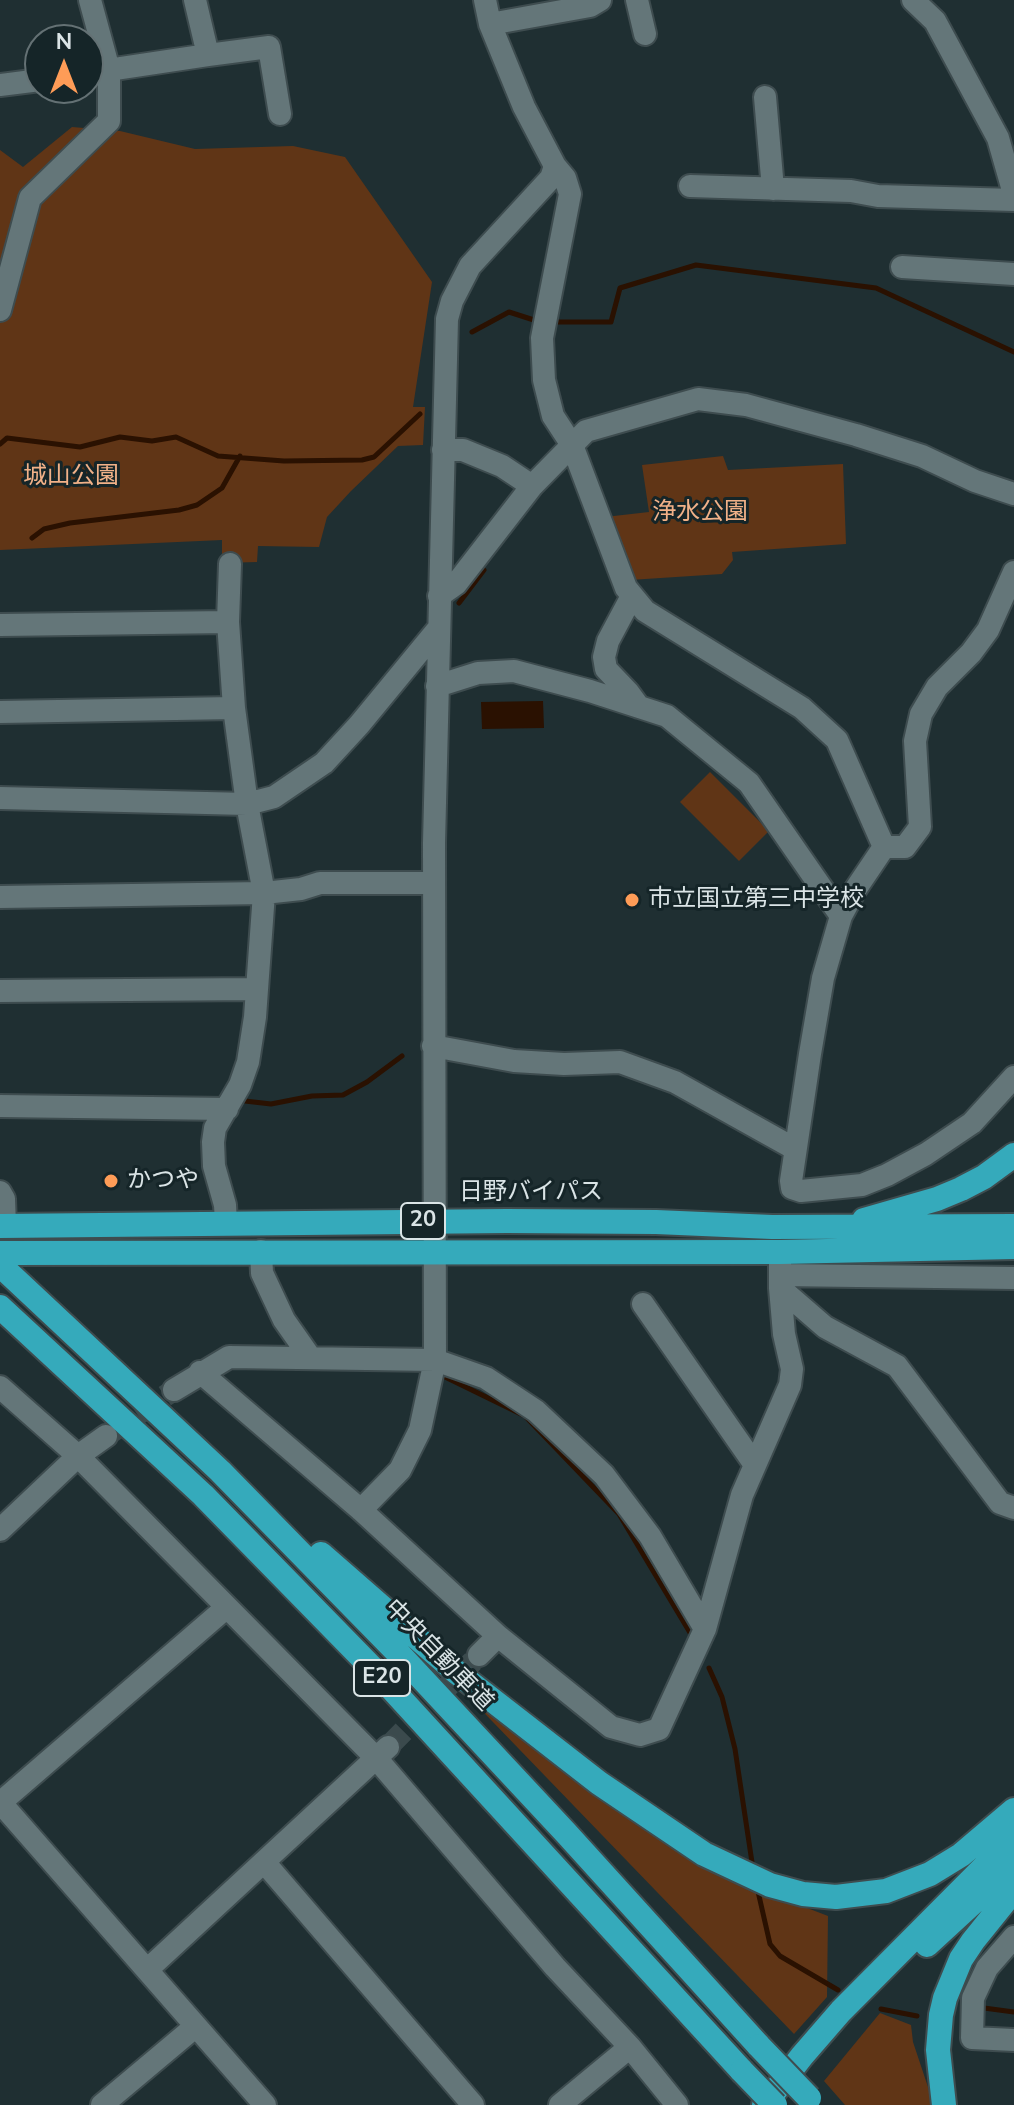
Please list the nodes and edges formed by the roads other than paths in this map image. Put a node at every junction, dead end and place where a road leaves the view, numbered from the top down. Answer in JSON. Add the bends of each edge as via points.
{"nodes":[{"id":1,"x":90,"y":0,"type":"edge"},
{"id":2,"x":195,"y":0,"type":"edge"},
{"id":3,"x":485,"y":0,"type":"edge"},
{"id":4,"x":600,"y":0,"type":"edge"},
{"id":5,"x":637,"y":0,"type":"edge"},
{"id":6,"x":913,"y":0,"type":"edge"},
{"id":7,"x":93,"y":24,"type":"edge"},
{"id":8,"x":490,"y":24,"type":"junction"},
{"id":9,"x":645,"y":34,"type":"dead end"},
{"id":10,"x":208,"y":55,"type":"junction"},
{"id":11,"x":104,"y":70,"type":"edge"},
{"id":12,"x":24,"y":82,"type":"edge"},
{"id":13,"x":0,"y":85,"type":"edge"},
{"id":14,"x":104,"y":96,"type":"edge"},
{"id":15,"x":765,"y":97,"type":"dead end"},
{"id":16,"x":280,"y":114,"type":"dead end"},
{"id":17,"x":1006,"y":136,"type":"edge"},
{"id":18,"x":555,"y":166,"type":"junction"},
{"id":19,"x":690,"y":186,"type":"dead end"},
{"id":20,"x":773,"y":189,"type":"junction"},
{"id":21,"x":1014,"y":197,"type":"edge"},
{"id":22,"x":902,"y":267,"type":"dead end"},
{"id":23,"x":1014,"y":274,"type":"edge"},
{"id":24,"x":0,"y":310,"type":"edge"},
{"id":25,"x":572,"y":445,"type":"junction"},
{"id":26,"x":443,"y":450,"type":"junction"},
{"id":27,"x":532,"y":486,"type":"junction"},
{"id":28,"x":1014,"y":494,"type":"edge"},
{"id":29,"x":230,"y":564,"type":"dead end"},
{"id":30,"x":1014,"y":572,"type":"edge"},
{"id":31,"x":439,"y":596,"type":"junction"},
{"id":32,"x":632,"y":596,"type":"junction"},
{"id":33,"x":228,"y":622,"type":"junction"},
{"id":34,"x":0,"y":625,"type":"edge"},
{"id":35,"x":438,"y":629,"type":"junction"},
{"id":36,"x":437,"y":686,"type":"junction"},
{"id":37,"x":639,"y":707,"type":"junction"},
{"id":38,"x":234,"y":708,"type":"junction"},
{"id":39,"x":0,"y":712,"type":"edge"},
{"id":40,"x":0,"y":798,"type":"edge"},
{"id":41,"x":247,"y":804,"type":"junction"},
{"id":42,"x":884,"y":847,"type":"junction"},
{"id":43,"x":434,"y":883,"type":"junction"},
{"id":44,"x":264,"y":893,"type":"junction"},
{"id":45,"x":0,"y":897,"type":"edge"},
{"id":46,"x":841,"y":916,"type":"junction"},
{"id":47,"x":256,"y":989,"type":"junction"},
{"id":48,"x":0,"y":991,"type":"edge"},
{"id":49,"x":433,"y":1046,"type":"junction"},
{"id":50,"x":1014,"y":1077,"type":"edge"},
{"id":51,"x":0,"y":1106,"type":"edge"},
{"id":52,"x":227,"y":1109,"type":"junction"},
{"id":53,"x":795,"y":1149,"type":"junction"},
{"id":54,"x":1014,"y":1155,"type":"edge"},
{"id":55,"x":0,"y":1192,"type":"edge"},
{"id":56,"x":433,"y":1221,"type":"junction"},
{"id":57,"x":226,"y":1223,"type":"junction"},
{"id":58,"x":2,"y":1226,"type":"edge"},
{"id":59,"x":846,"y":1226,"type":"junction"},
{"id":60,"x":1014,"y":1226,"type":"edge"},
{"id":61,"x":1014,"y":1247,"type":"edge"},
{"id":62,"x":261,"y":1251,"type":"junction"},
{"id":63,"x":433,"y":1251,"type":"junction"},
{"id":64,"x":0,"y":1261,"type":"edge"},
{"id":65,"x":780,"y":1272,"type":"junction"},
{"id":66,"x":1014,"y":1278,"type":"edge"},
{"id":67,"x":643,"y":1304,"type":"dead end"},
{"id":68,"x":0,"y":1307,"type":"edge"},
{"id":69,"x":310,"y":1357,"type":"junction"},
{"id":70,"x":435,"y":1360,"type":"junction"},
{"id":71,"x":200,"y":1372,"type":"junction"},
{"id":72,"x":0,"y":1387,"type":"edge"},
{"id":73,"x":174,"y":1390,"type":"tunnel mouth"},
{"id":74,"x":106,"y":1436,"type":"tunnel mouth"},
{"id":75,"x":78,"y":1456,"type":"junction"},
{"id":76,"x":755,"y":1465,"type":"junction"},
{"id":77,"x":220,"y":1471,"type":"junction"},
{"id":78,"x":1014,"y":1508,"type":"edge"},
{"id":79,"x":361,"y":1510,"type":"junction"},
{"id":80,"x":0,"y":1530,"type":"edge"},
{"id":81,"x":227,"y":1607,"type":"junction"},
{"id":82,"x":705,"y":1629,"type":"junction"},
{"id":83,"x":498,"y":1636,"type":"junction"},
{"id":84,"x":479,"y":1655,"type":"tunnel mouth"},
{"id":85,"x":382,"y":1753,"type":"junction"},
{"id":86,"x":0,"y":1803,"type":"edge"},
{"id":87,"x":1014,"y":1810,"type":"edge"},
{"id":88,"x":1014,"y":1837,"type":"edge"},
{"id":89,"x":264,"y":1862,"type":"junction"},
{"id":90,"x":1014,"y":1865,"type":"edge"},
{"id":91,"x":1014,"y":1890,"type":"edge"},
{"id":92,"x":1014,"y":1937,"type":"edge"},
{"id":93,"x":1006,"y":1957,"type":"edge"},
{"id":94,"x":147,"y":1970,"type":"junction"},
{"id":95,"x":196,"y":2026,"type":"junction"},
{"id":96,"x":1014,"y":2040,"type":"edge"},
{"id":97,"x":630,"y":2047,"type":"junction"},
{"id":98,"x":812,"y":2102,"type":"edge"},
{"id":99,"x":102,"y":2105,"type":"edge"},
{"id":100,"x":265,"y":2105,"type":"edge"},
{"id":101,"x":473,"y":2105,"type":"edge"},
{"id":102,"x":560,"y":2105,"type":"edge"},
{"id":103,"x":677,"y":2105,"type":"edge"},
{"id":104,"x":764,"y":2105,"type":"edge"},
{"id":105,"x":775,"y":2105,"type":"edge"},
{"id":106,"x":783,"y":2105,"type":"edge"},
{"id":107,"x":944,"y":2105,"type":"edge"}],
"edges":[{"from":1,"to":7,"type":"street"},
{"from":2,"to":10,"type":"street"},
{"from":3,"to":8,"type":"street"},
{"from":4,"to":8,"type":"street"},
{"from":5,"to":9,"type":"street"},
{"from":6,"to":17,"type":"street","via":[[935,21]]},
{"from":8,"to":18,"type":"street"},
{"from":10,"to":11,"type":"street"},
{"from":10,"to":16,"type":"street","via":[[269,47]]},
{"from":12,"to":13,"type":"street"},
{"from":14,"to":24,"type":"street","via":[[109,121],[30,198]]},
{"from":15,"to":20,"type":"street"},
{"from":17,"to":21,"type":"street"},
{"from":18,"to":25,"type":"street","via":[[570,194],[542,338],[544,380],[553,416]]},
{"from":18,"to":26,"type":"street","via":[[551,178],[470,266],[452,301]]},
{"from":19,"to":20,"type":"street"},
{"from":20,"to":21,"type":"street"},
{"from":22,"to":23,"type":"street"},
{"from":25,"to":27,"type":"street"},
{"from":25,"to":28,"type":"street","via":[[586,431],[698,399],[746,405],[856,435]]},
{"from":25,"to":32,"type":"street"},
{"from":26,"to":27,"type":"street","via":[[463,450]]},
{"from":26,"to":31,"type":"street"},
{"from":27,"to":31,"type":"street","via":[[456,584]]},
{"from":29,"to":33,"type":"street"},
{"from":30,"to":42,"type":"street","via":[[988,630],[937,687],[921,714],[915,741],[920,827],[905,847]]},
{"from":31,"to":35,"type":"street"},
{"from":32,"to":37,"type":"street","via":[[604,657],[606,669]]},
{"from":32,"to":42,"type":"street","via":[[645,611],[802,708],[837,740]]},
{"from":33,"to":34,"type":"street"},
{"from":33,"to":38,"type":"street"},
{"from":35,"to":36,"type":"street"},
{"from":35,"to":41,"type":"street","via":[[324,763],[274,797]]},
{"from":36,"to":37,"type":"street","via":[[478,673],[514,671]]},
{"from":36,"to":43,"type":"street"},
{"from":37,"to":46,"type":"street","via":[[667,716],[749,783]]},
{"from":38,"to":39,"type":"street"},
{"from":38,"to":41,"type":"street"},
{"from":40,"to":41,"type":"street"},
{"from":41,"to":44,"type":"street"},
{"from":42,"to":46,"type":"street"},
{"from":43,"to":44,"type":"street","via":[[320,883]]},
{"from":43,"to":49,"type":"street"},
{"from":44,"to":45,"type":"street"},
{"from":44,"to":47,"type":"street"},
{"from":46,"to":53,"type":"street","via":[[823,978]]},
{"from":47,"to":48,"type":"street"},
{"from":47,"to":52,"type":"street","via":[[248,1062]]},
{"from":49,"to":53,"type":"street","via":[[514,1061],[620,1062],[675,1082]]},
{"from":49,"to":56,"type":"street"},
{"from":50,"to":53,"type":"street","via":[[949,1140],[862,1185],[792,1188]]},
{"from":51,"to":52,"type":"street"},
{"from":52,"to":57,"type":"street","via":[[215,1128],[213,1153]]},
{"from":54,"to":59,"type":"highway","via":[[949,1194]]},
{"from":55,"to":58,"type":"street"},
{"from":56,"to":57,"type":"highway","name":"日野バイパス","number":"20"},
{"from":56,"to":59,"type":"highway","name":"日野バイパス","number":"20"},
{"from":56,"to":63,"type":"street"},
{"from":57,"to":58,"type":"highway","name":"日野バイパス","number":"20"},
{"from":59,"to":60,"type":"highway","name":"日野バイパス","number":"20"},
{"from":61,"to":65,"type":"highway","number":"20"},
{"from":62,"to":63,"type":"highway","number":"20"},
{"from":62,"to":64,"type":"highway","number":"20"},
{"from":62,"to":69,"type":"street","via":[[262,1273],[278,1308]]},
{"from":63,"to":65,"type":"highway","number":"20"},
{"from":63,"to":70,"type":"street"},
{"from":64,"to":77,"type":"highway","name":"中央自動車道","number":"E20"},
{"from":65,"to":66,"type":"street"},
{"from":65,"to":76,"type":"street","via":[[790,1385]]},
{"from":65,"to":78,"type":"street","via":[[825,1327],[897,1366],[1000,1503]]},
{"from":67,"to":76,"type":"street"},
{"from":68,"to":105,"type":"highway","number":"E20","bridge":true,"via":[[203,1495],[369,1664]]},
{"from":69,"to":70,"type":"street"},
{"from":69,"to":71,"type":"street","via":[[229,1357]]},
{"from":70,"to":79,"type":"street","via":[[414,1443],[400,1470]]},
{"from":70,"to":82,"type":"street","via":[[486,1378],[536,1411],[604,1475],[650,1536]]},
{"from":71,"to":73,"type":"street"},
{"from":71,"to":79,"type":"street"},
{"from":72,"to":75,"type":"street"},
{"from":74,"to":75,"type":"street"},
{"from":75,"to":80,"type":"street"},
{"from":75,"to":81,"type":"street"},
{"from":76,"to":82,"type":"street"},
{"from":77,"to":87,"type":"highway","via":[[455,1671],[587,1773],[693,1847],[741,1873],[803,1894],[836,1897],[886,1891],[941,1868]]},
{"from":77,"to":98,"type":"highway","name":"中央自動車道","number":"E20","bridge":true,"via":[[411,1666]]},
{"from":79,"to":83,"type":"street"},
{"from":81,"to":85,"type":"street"},
{"from":81,"to":86,"type":"street"},
{"from":82,"to":83,"type":"street","via":[[659,1729],[640,1735],[611,1727]]},
{"from":83,"to":84,"type":"street"},
{"from":85,"to":89,"type":"street"},
{"from":85,"to":97,"type":"street","via":[[555,1967]]},
{"from":86,"to":94,"type":"street"},
{"from":88,"to":104,"type":"highway","via":[[841,2011]]},
{"from":89,"to":94,"type":"street"},
{"from":89,"to":101,"type":"street"},
{"from":90,"to":106,"type":"highway","via":[[837,2037]]},
{"from":91,"to":107,"type":"highway","via":[[961,1959],[945,1998],[938,2050]]},
{"from":92,"to":93,"type":"street"},
{"from":93,"to":96,"type":"street","via":[[987,1968],[973,1998],[972,2038]]},
{"from":94,"to":95,"type":"street"},
{"from":95,"to":99,"type":"street"},
{"from":95,"to":100,"type":"street"},
{"from":97,"to":102,"type":"street"},
{"from":97,"to":103,"type":"street"}]}
